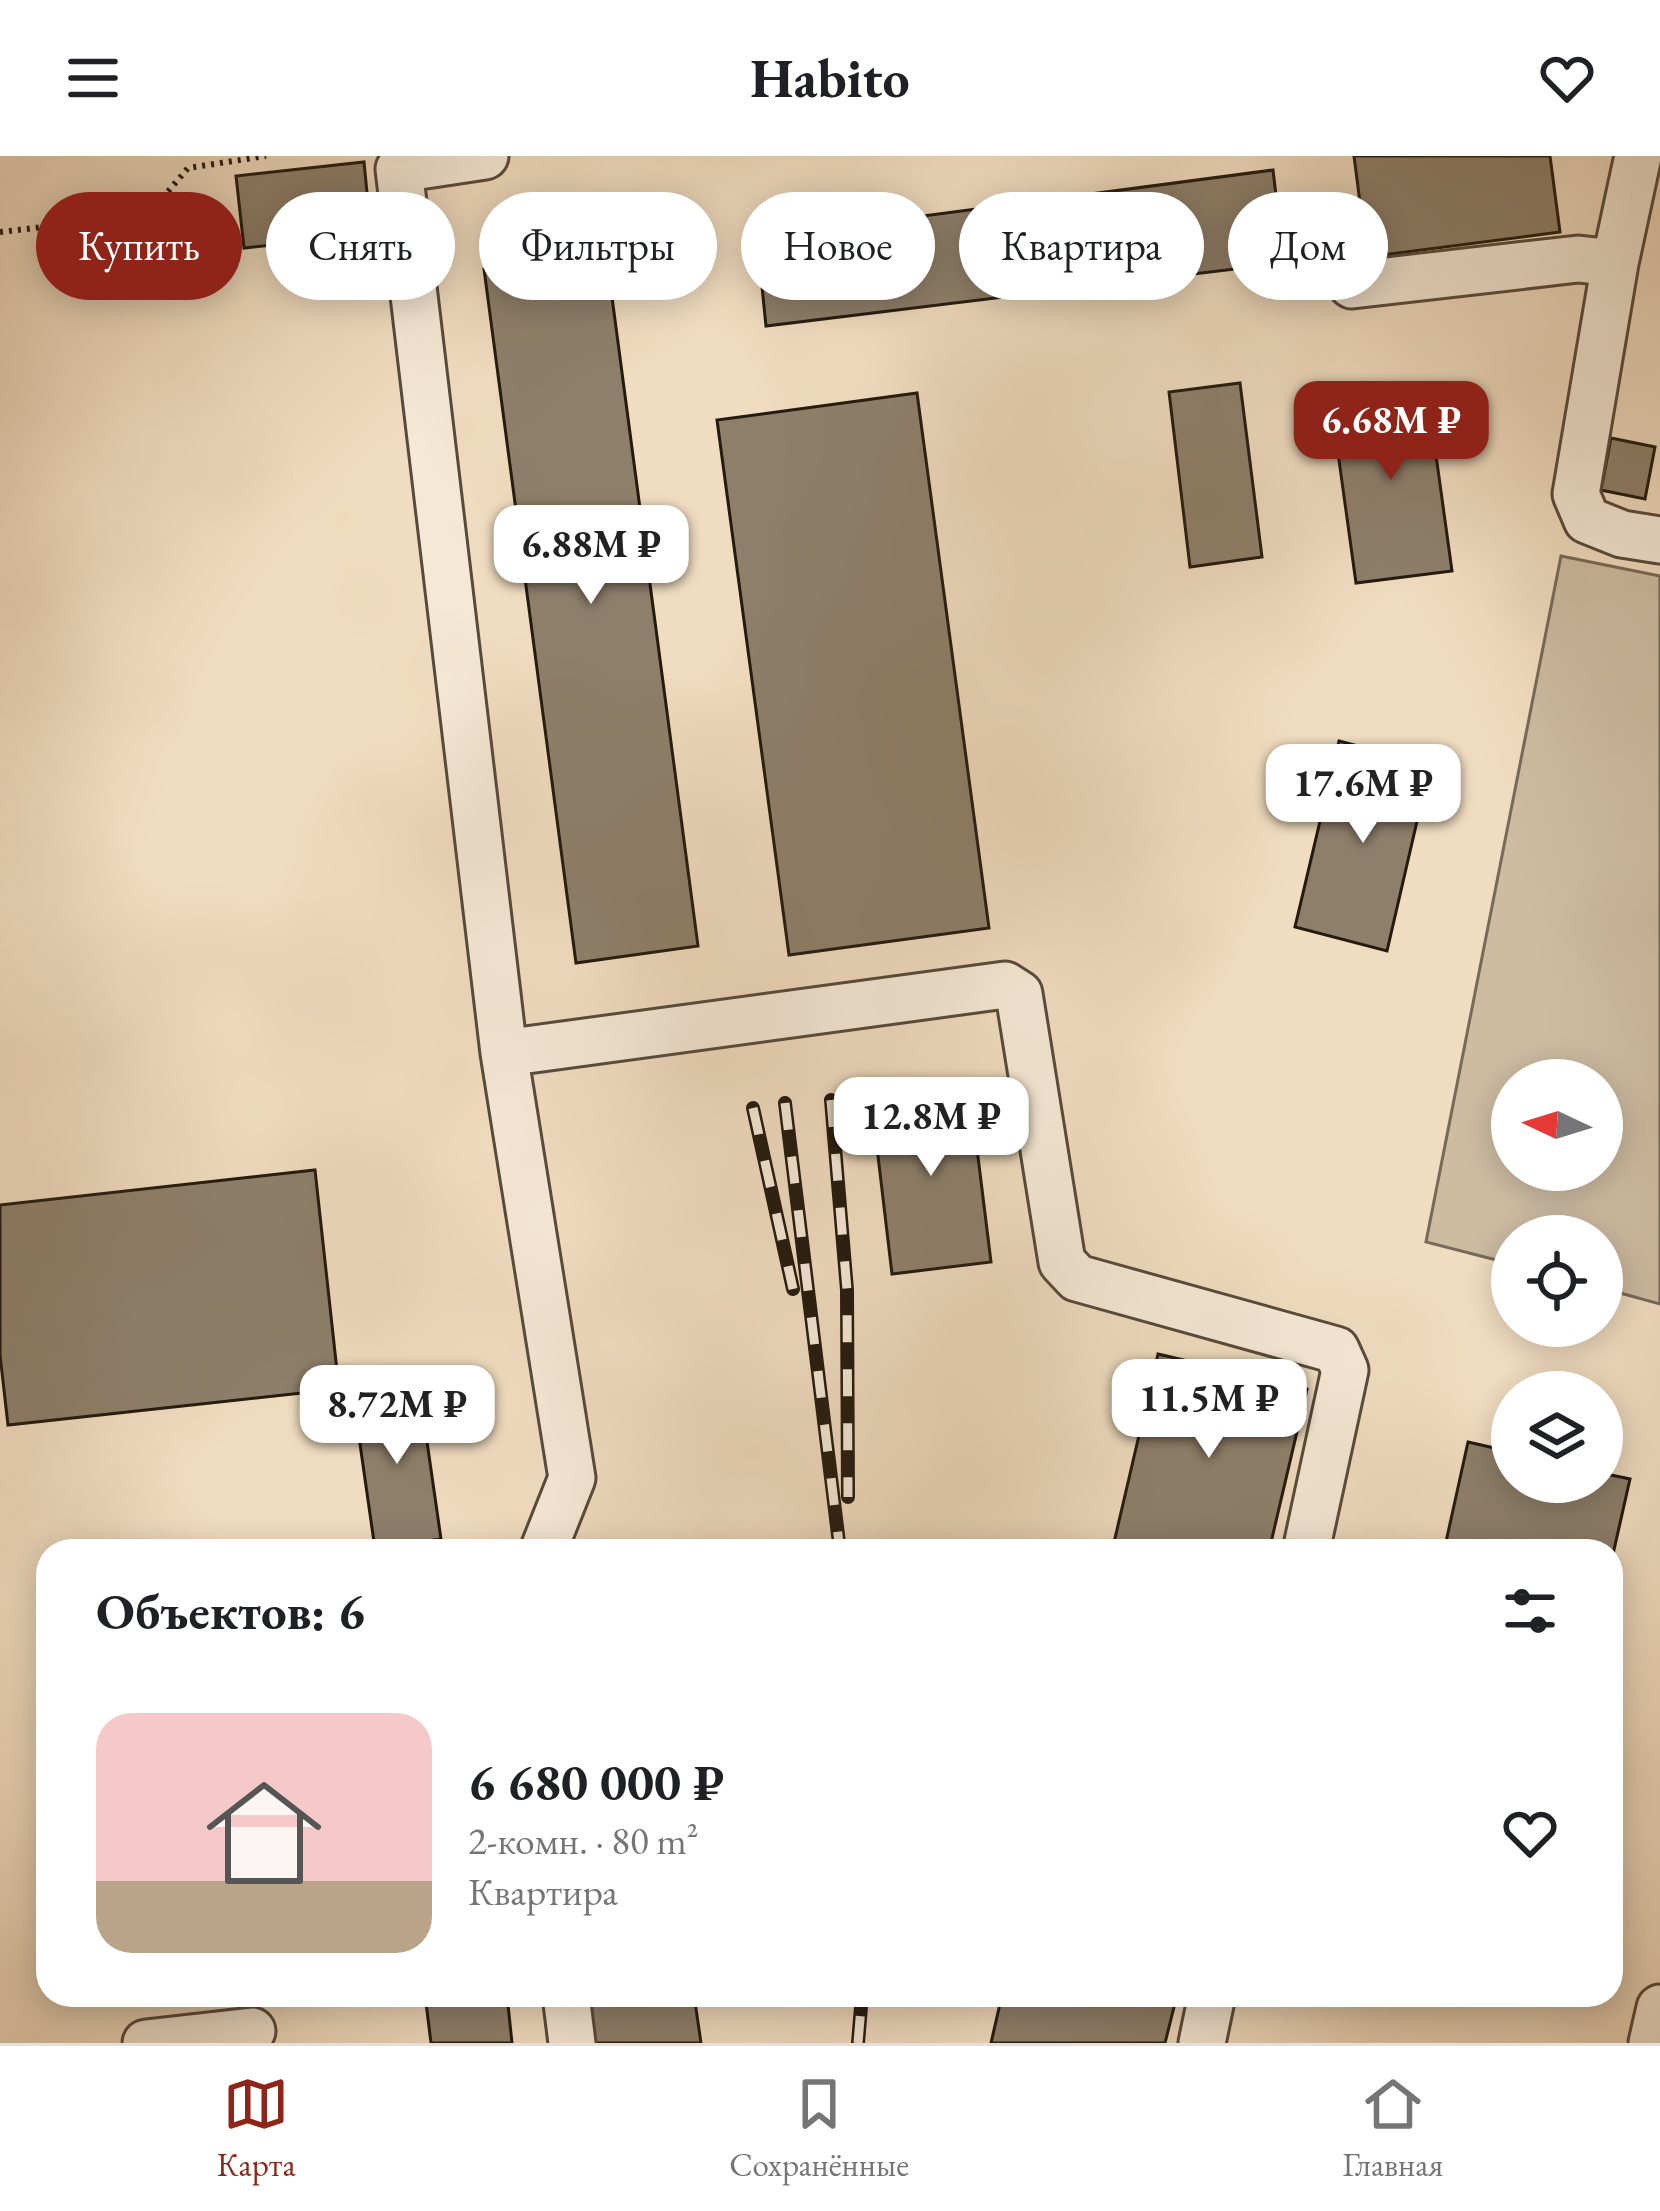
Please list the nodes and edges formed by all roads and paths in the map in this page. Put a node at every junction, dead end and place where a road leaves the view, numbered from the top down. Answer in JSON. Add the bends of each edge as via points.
{"nodes":[{"id":1,"x":266,"y":156,"type":"edge"},
{"id":2,"x":485,"y":156,"type":"edge"},
{"id":3,"x":1638,"y":156,"type":"edge"},
{"id":4,"x":0,"y":232,"type":"edge"},
{"id":5,"x":1615,"y":263,"type":"junction"},
{"id":6,"x":1388,"y":281,"type":"edge"},
{"id":7,"x":1660,"y":539,"type":"edge"},
{"id":8,"x":504,"y":1053,"type":"junction"},
{"id":9,"x":548,"y":1539,"type":"edge"},
{"id":10,"x":1309,"y":1539,"type":"edge"},
{"id":11,"x":568,"y":2007,"type":"edge"},
{"id":12,"x":1210,"y":2007,"type":"edge"},
{"id":13,"x":1660,"y":2008,"type":"edge"},
{"id":14,"x":252,"y":2031,"type":"dead end"},
{"id":15,"x":146,"y":2043,"type":"edge"},
{"id":16,"x":572,"y":2043,"type":"edge"},
{"id":17,"x":1202,"y":2043,"type":"edge"},
{"id":18,"x":1652,"y":2043,"type":"edge"}],
"edges":[{"from":1,"to":4,"type":"path","via":[[188,168],[148,214]]},
{"from":2,"to":8,"type":"street","via":[[400,169]]},
{"from":3,"to":5,"type":"street"},
{"from":5,"to":6,"type":"street","via":[[1578,259]]},
{"from":5,"to":7,"type":"street","via":[[1576,494],[1587,520]]},
{"from":8,"to":9,"type":"street","via":[[572,1478]]},
{"from":8,"to":10,"type":"street","via":[[1005,985],[1019,994],[1062,1262],[1077,1278],[1336,1350],[1345,1370]]},
{"from":11,"to":16,"type":"street"},
{"from":12,"to":17,"type":"street"},
{"from":13,"to":18,"type":"street"},
{"from":14,"to":15,"type":"street"}]}
